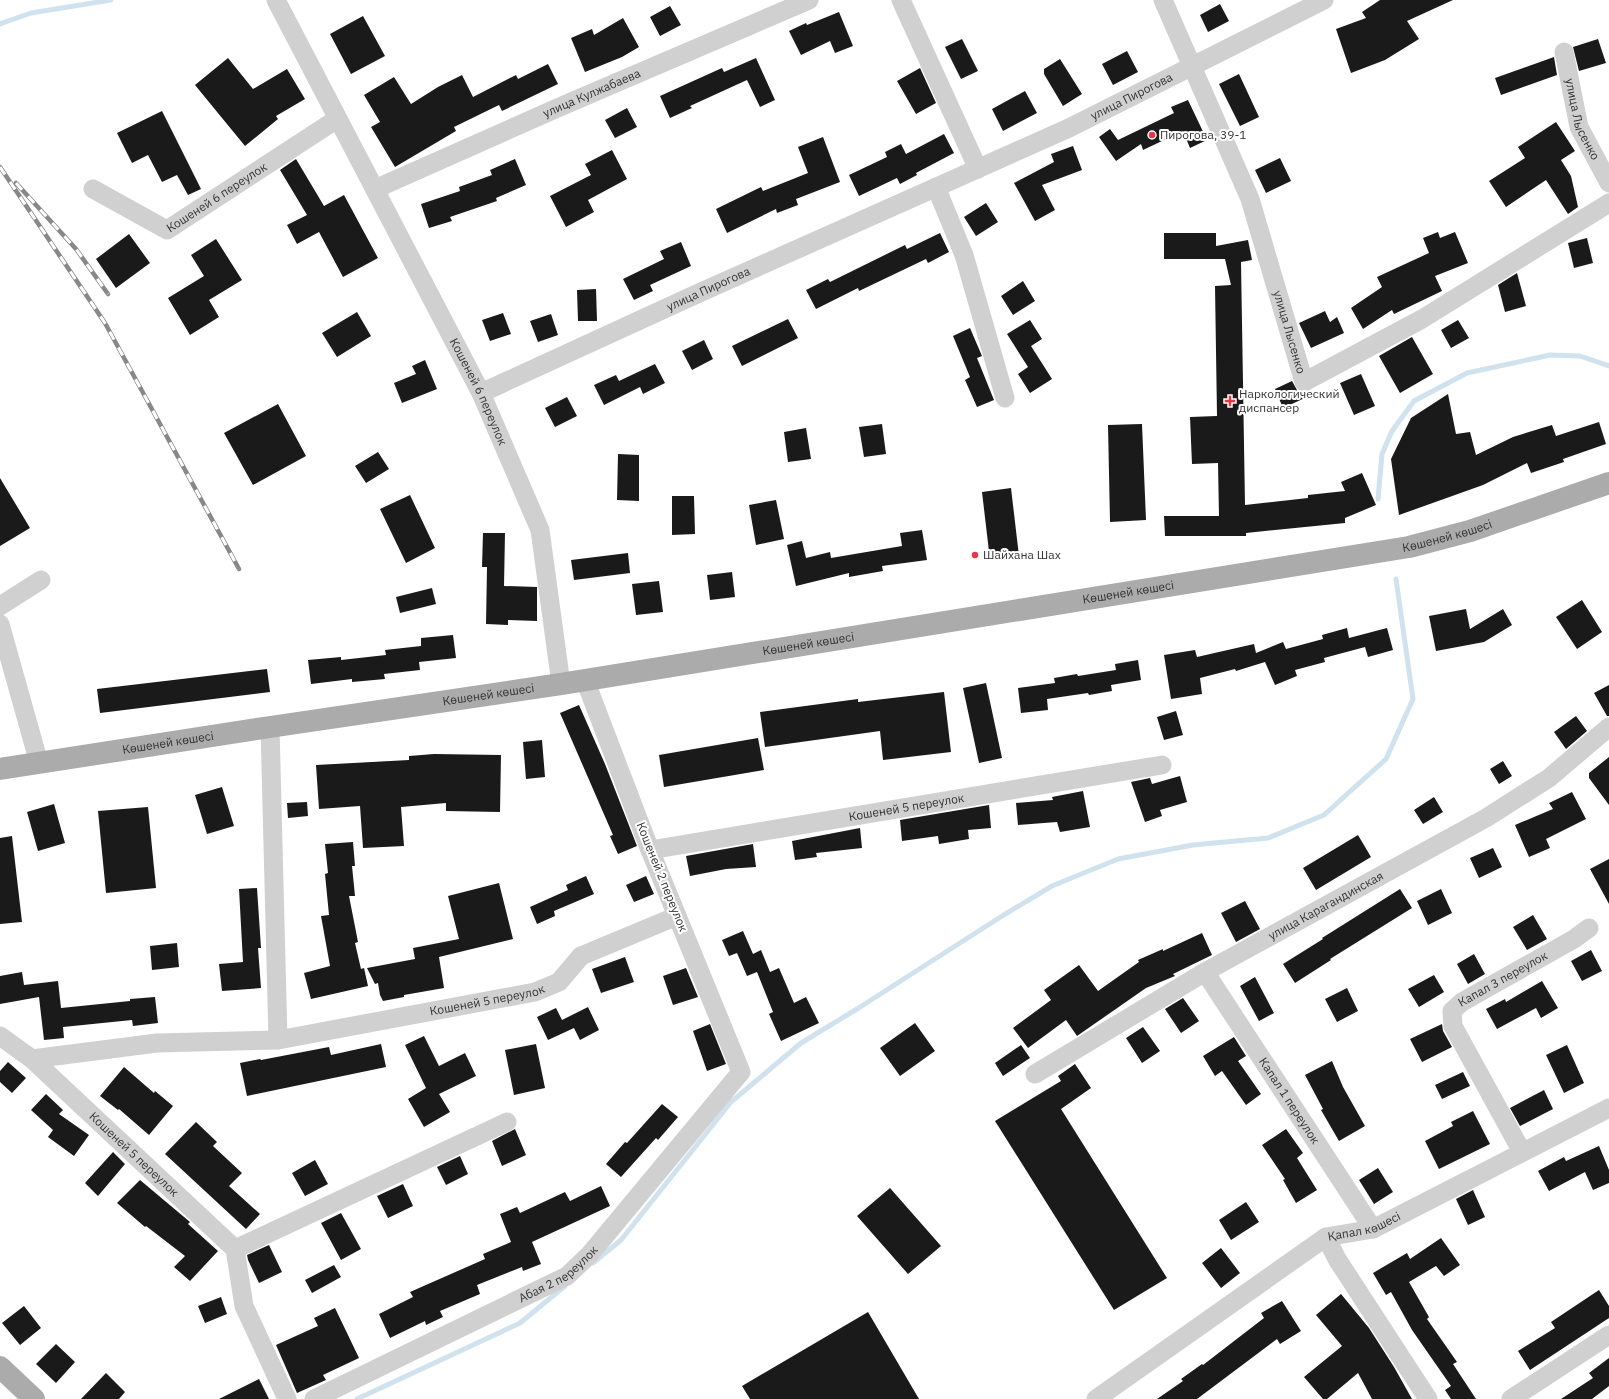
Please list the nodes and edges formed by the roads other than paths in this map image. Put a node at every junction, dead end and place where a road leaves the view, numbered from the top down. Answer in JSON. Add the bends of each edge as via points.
{"nodes":[{"id":1,"x":809,"y":0,"type":"edge"},
{"id":2,"x":901,"y":0,"type":"edge"},
{"id":3,"x":1163,"y":0,"type":"edge"},
{"id":4,"x":1324,"y":0,"type":"edge"},
{"id":5,"x":280,"y":2,"type":"edge"},
{"id":6,"x":1564,"y":52,"type":"dead end"},
{"id":7,"x":1193,"y":66,"type":"junction"},
{"id":8,"x":338,"y":119,"type":"junction"},
{"id":9,"x":978,"y":169,"type":"junction"},
{"id":10,"x":1609,"y":183,"type":"edge"},
{"id":11,"x":936,"y":187,"type":"junction"},
{"id":12,"x":93,"y":189,"type":"dead end"},
{"id":13,"x":375,"y":189,"type":"junction"},
{"id":14,"x":1609,"y":203,"type":"edge"},
{"id":15,"x":481,"y":393,"type":"junction"},
{"id":16,"x":1005,"y":398,"type":"dead end"},
{"id":17,"x":1609,"y":483,"type":"edge"},
{"id":18,"x":41,"y":580,"type":"dead end"},
{"id":19,"x":0,"y":606,"type":"edge"},
{"id":20,"x":0,"y":624,"type":"edge"},
{"id":21,"x":584,"y":680,"type":"junction"},
{"id":22,"x":562,"y":684,"type":"junction"},
{"id":23,"x":1609,"y":726,"type":"edge"},
{"id":24,"x":270,"y":727,"type":"junction"},
{"id":25,"x":39,"y":763,"type":"junction"},
{"id":26,"x":1162,"y":765,"type":"dead end"},
{"id":27,"x":0,"y":769,"type":"edge"},
{"id":28,"x":650,"y":850,"type":"junction"},
{"id":29,"x":677,"y":916,"type":"junction"},
{"id":30,"x":1589,"y":928,"type":"dead end"},
{"id":31,"x":1205,"y":972,"type":"junction"},
{"id":32,"x":0,"y":1036,"type":"edge"},
{"id":33,"x":278,"y":1040,"type":"junction"},
{"id":34,"x":32,"y":1059,"type":"junction"},
{"id":35,"x":741,"y":1072,"type":"joint"},
{"id":36,"x":1035,"y":1074,"type":"dead end"},
{"id":37,"x":1609,"y":1108,"type":"edge"},
{"id":38,"x":507,"y":1122,"type":"dead end"},
{"id":39,"x":1522,"y":1152,"type":"junction"},
{"id":40,"x":1373,"y":1229,"type":"junction"},
{"id":41,"x":1326,"y":1237,"type":"junction"},
{"id":42,"x":235,"y":1249,"type":"junction"},
{"id":43,"x":1609,"y":1335,"type":"edge"},
{"id":44,"x":0,"y":1367,"type":"edge"},
{"id":45,"x":34,"y":1399,"type":"edge"},
{"id":46,"x":287,"y":1399,"type":"edge"},
{"id":47,"x":314,"y":1399,"type":"edge"},
{"id":48,"x":1096,"y":1399,"type":"edge"},
{"id":49,"x":1428,"y":1399,"type":"edge"},
{"id":50,"x":1511,"y":1399,"type":"edge"}],
"edges":[{"from":1,"to":13,"type":"street","name":"улица Кулжабаева"},
{"from":2,"to":9,"type":"street"},
{"from":3,"to":7,"type":"street","name":"улица Лысенко"},
{"from":4,"to":7,"type":"street","name":"улица Пирогова"},
{"from":5,"to":8,"type":"street","name":"Кошеней 6 переулок"},
{"from":6,"to":10,"type":"street","name":"улица Лысенко","via":[[1579,127]]},
{"from":7,"to":9,"type":"street","name":"улица Пирогова","via":[[1069,128]]},
{"from":7,"to":14,"type":"street","name":"улица Лысенко","via":[[1250,199],[1304,382],[1422,319]]},
{"from":8,"to":12,"type":"street","name":"Кошеней 6 переулок","via":[[167,230]]},
{"from":8,"to":13,"type":"street","name":"Кошеней 6 переулок"},
{"from":9,"to":11,"type":"street","name":"улица Пирогова"},
{"from":11,"to":15,"type":"street","name":"улица Пирогова"},
{"from":11,"to":16,"type":"street","via":[[964,255]]},
{"from":13,"to":15,"type":"street","name":"Кошеней 6 переулок"},
{"from":15,"to":22,"type":"street","name":"Кошеней 6 переулок","via":[[540,530]]},
{"from":17,"to":21,"type":"main road","name":"Көшеней көшесі","via":[[1470,532],[1409,547]]},
{"from":18,"to":19,"type":"street"},
{"from":20,"to":25,"type":"street"},
{"from":21,"to":22,"type":"main road","name":"Көшеней көшесі"},
{"from":21,"to":28,"type":"street","name":"Кошеней 2 переулок"},
{"from":22,"to":24,"type":"main road","name":"Көшеней көшесі"},
{"from":23,"to":31,"type":"street","name":"улица Карагандинская","via":[[1549,778],[1486,818]]},
{"from":24,"to":25,"type":"main road","name":"Көшеней көшесі"},
{"from":24,"to":33,"type":"street"},
{"from":25,"to":27,"type":"main road","name":"Көшеней көшесі"},
{"from":26,"to":28,"type":"street","name":"Кошеней 5 переулок"},
{"from":28,"to":29,"type":"street","name":"Кошеней 2 переулок"},
{"from":29,"to":33,"type":"street","name":"Кошеней 5 переулок","via":[[581,956],[559,982],[535,992]]},
{"from":29,"to":35,"type":"street","name":"Кошеней 2 переулок"},
{"from":30,"to":39,"type":"street","name":"Капал 3 переулок","via":[[1462,1002],[1452,1011],[1453,1026]]},
{"from":31,"to":36,"type":"street","name":"улица Карагандинская"},
{"from":31,"to":40,"type":"street","name":"Капал 1 переулок"},
{"from":32,"to":34,"type":"street","name":"Кошеней 5 переулок"},
{"from":33,"to":34,"type":"street","name":"Кошеней 5 переулок","via":[[157,1043]]},
{"from":34,"to":42,"type":"street","name":"Кошеней 5 переулок"},
{"from":35,"to":47,"type":"street","name":"Абая 2 переулок","via":[[590,1254],[567,1276]]},
{"from":37,"to":39,"type":"street","name":"Қапал көшесі"},
{"from":38,"to":42,"type":"street"},
{"from":39,"to":40,"type":"street","name":"Қапал көшесі"},
{"from":40,"to":41,"type":"street","name":"Қапал көшесі"},
{"from":41,"to":48,"type":"street","name":"Қапал көшесі"},
{"from":41,"to":49,"type":"street","via":[[1337,1259]]},
{"from":42,"to":46,"type":"street","via":[[244,1306]]},
{"from":43,"to":50,"type":"street"},
{"from":44,"to":45,"type":"main road"}]}
